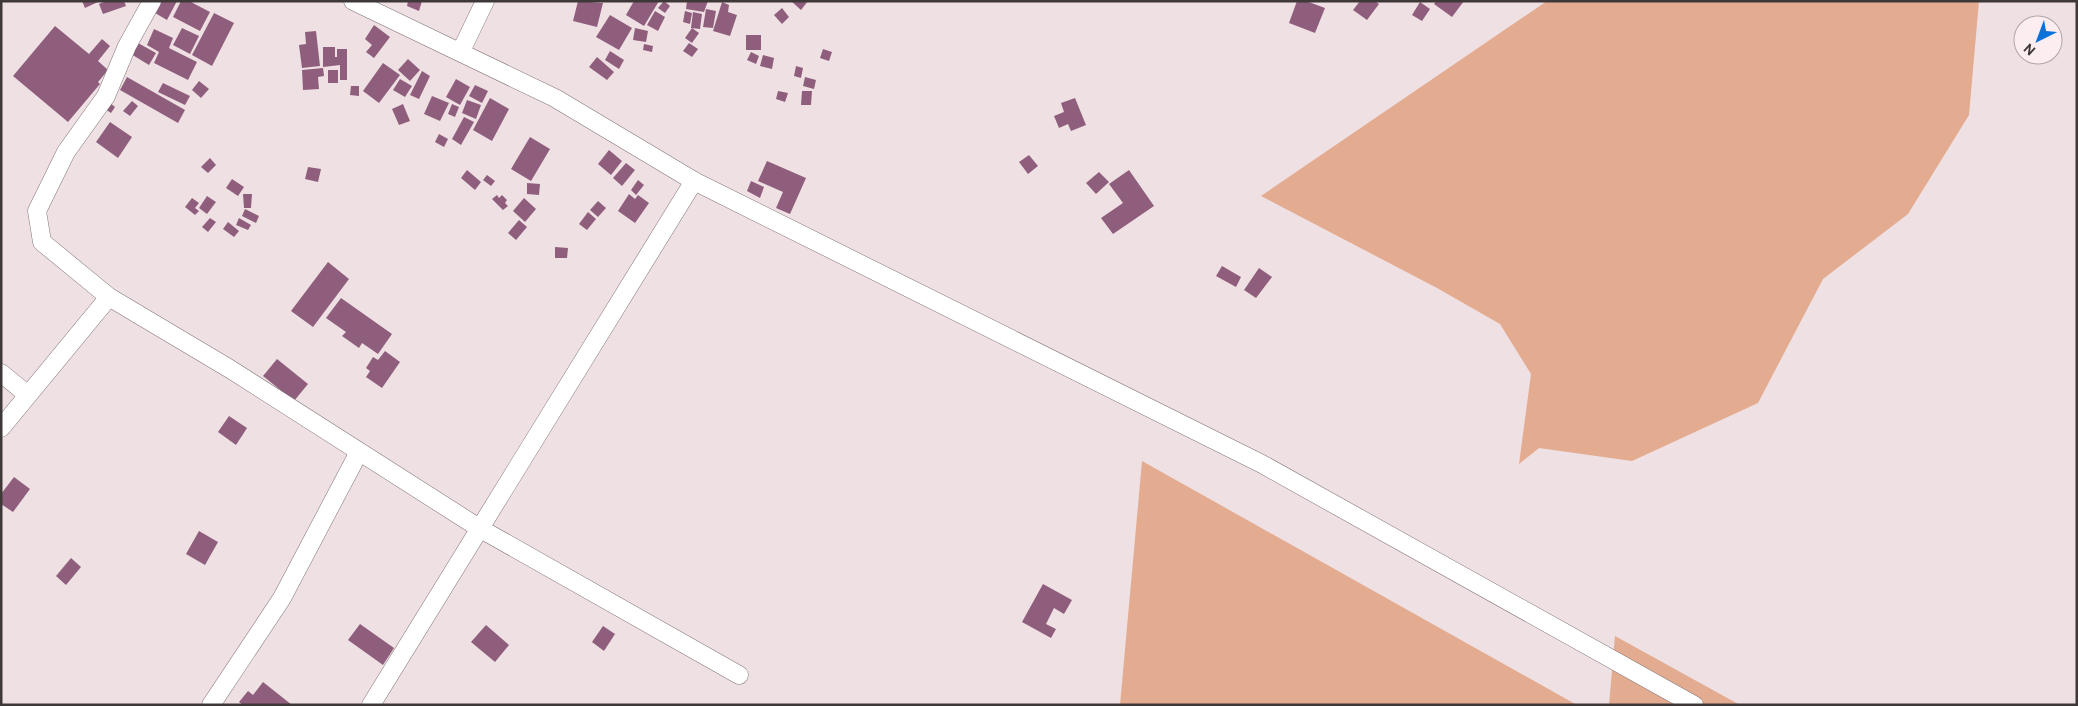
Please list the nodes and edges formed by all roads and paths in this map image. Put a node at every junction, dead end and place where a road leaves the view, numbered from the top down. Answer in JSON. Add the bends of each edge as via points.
{"nodes":[{"id":1,"x":152,"y":1,"type":"edge"},
{"id":2,"x":354,"y":1,"type":"edge"},
{"id":3,"x":485,"y":1,"type":"edge"},
{"id":4,"x":461,"y":52,"type":"junction"},
{"id":5,"x":694,"y":181,"type":"junction"},
{"id":6,"x":109,"y":297,"type":"junction"},
{"id":7,"x":1,"y":373,"type":"edge"},
{"id":8,"x":28,"y":395,"type":"junction"},
{"id":9,"x":1,"y":428,"type":"edge"},
{"id":10,"x":360,"y":452,"type":"junction"},
{"id":11,"x":479,"y":528,"type":"junction"},
{"id":12,"x":739,"y":674,"type":"dead end"},
{"id":13,"x":211,"y":705,"type":"edge"},
{"id":14,"x":371,"y":705,"type":"edge"},
{"id":15,"x":1694,"y":705,"type":"edge"}],
"edges":[{"from":1,"to":6,"type":"street","via":[[127,46],[106,96],[66,152],[38,211],[42,242]]},
{"from":2,"to":4,"type":"street"},
{"from":3,"to":4,"type":"street"},
{"from":4,"to":5,"type":"street","via":[[555,98]]},
{"from":5,"to":11,"type":"street"},
{"from":5,"to":15,"type":"street","via":[[1262,464]]},
{"from":6,"to":8,"type":"street"},
{"from":6,"to":10,"type":"street"},
{"from":7,"to":8,"type":"street"},
{"from":8,"to":9,"type":"street"},
{"from":10,"to":11,"type":"street"},
{"from":10,"to":13,"type":"street","via":[[282,598]]},
{"from":11,"to":12,"type":"street"},
{"from":11,"to":14,"type":"street"}]}
